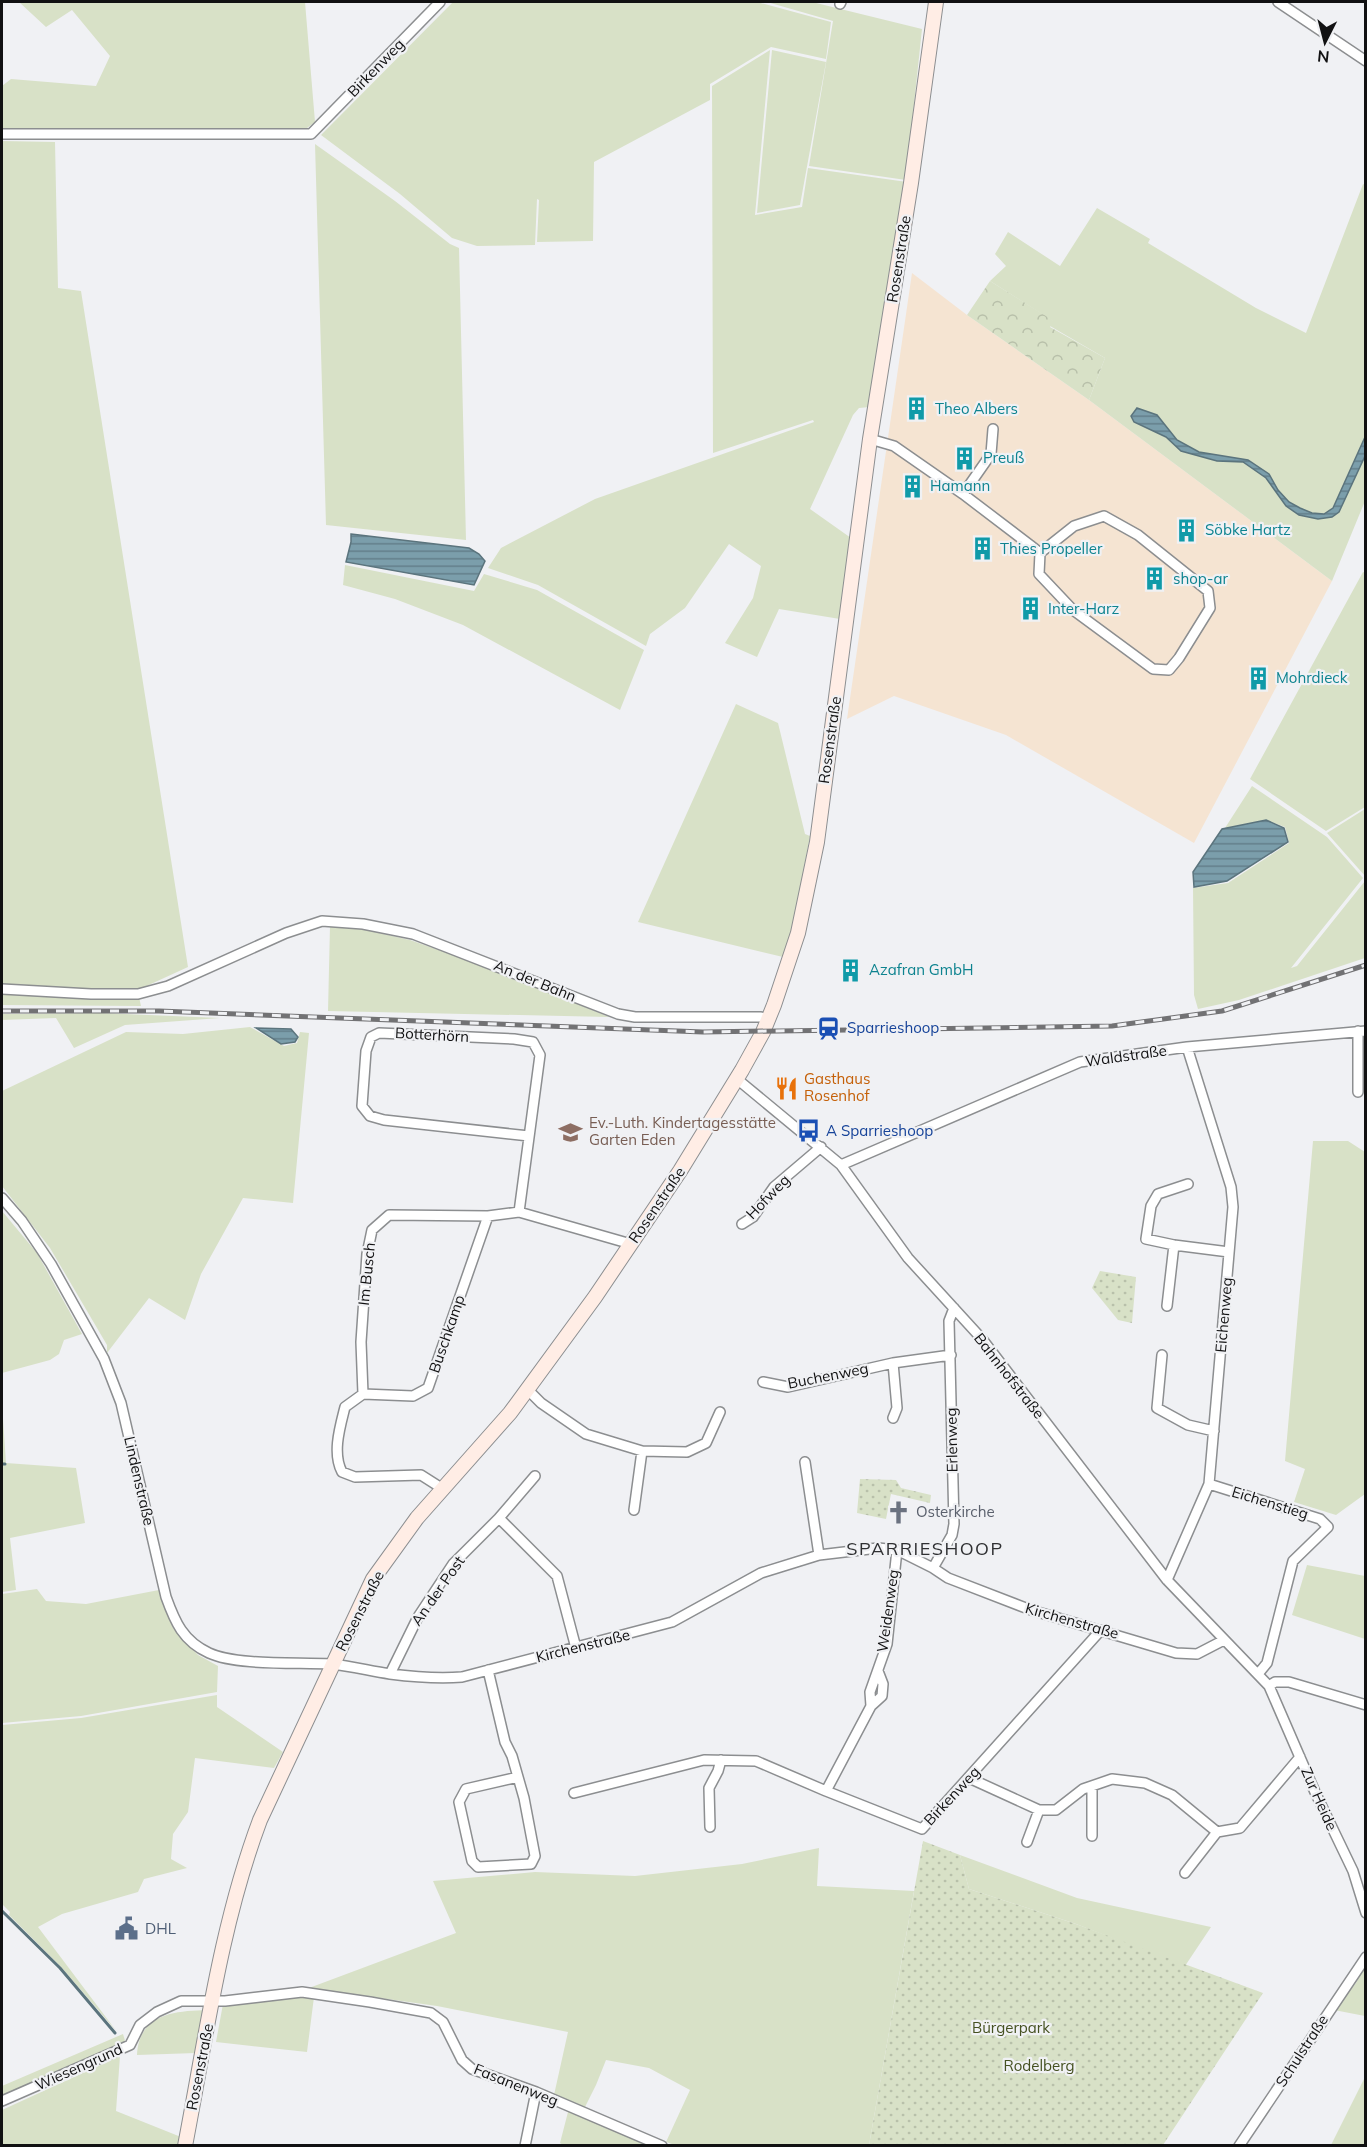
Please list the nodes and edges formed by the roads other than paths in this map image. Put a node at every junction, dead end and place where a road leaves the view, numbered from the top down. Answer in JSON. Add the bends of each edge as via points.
{"nodes":[{"id":1,"x":440,"y":2,"type":"edge"},
{"id":2,"x":936,"y":2,"type":"edge"},
{"id":3,"x":1278,"y":2,"type":"edge"},
{"id":4,"x":1365,"y":61,"type":"edge"},
{"id":5,"x":2,"y":134,"type":"edge"},
{"id":6,"x":993,"y":429,"type":"dead end"},
{"id":7,"x":870,"y":439,"type":"junction"},
{"id":8,"x":963,"y":494,"type":"junction"},
{"id":9,"x":1040,"y":553,"type":"junction"},
{"id":10,"x":2,"y":989,"type":"edge"},
{"id":11,"x":768,"y":1019,"type":"junction"},
{"id":12,"x":1362,"y":1031,"type":"edge"},
{"id":13,"x":1187,"y":1047,"type":"junction"},
{"id":14,"x":737,"y":1079,"type":"junction"},
{"id":15,"x":1358,"y":1092,"type":"dead end"},
{"id":16,"x":529,"y":1136,"type":"junction"},
{"id":17,"x":821,"y":1148,"type":"junction"},
{"id":18,"x":841,"y":1165,"type":"junction"},
{"id":19,"x":1188,"y":1184,"type":"dead end"},
{"id":20,"x":2,"y":1198,"type":"edge"},
{"id":21,"x":519,"y":1212,"type":"junction"},
{"id":22,"x":488,"y":1216,"type":"junction"},
{"id":23,"x":742,"y":1224,"type":"dead end"},
{"id":24,"x":631,"y":1244,"type":"junction"},
{"id":25,"x":1174,"y":1245,"type":"junction"},
{"id":26,"x":1229,"y":1252,"type":"junction"},
{"id":27,"x":1167,"y":1306,"type":"dead end"},
{"id":28,"x":954,"y":1308,"type":"junction"},
{"id":29,"x":951,"y":1355,"type":"junction"},
{"id":30,"x":1162,"y":1355,"type":"dead end"},
{"id":31,"x":893,"y":1363,"type":"junction"},
{"id":32,"x":763,"y":1383,"type":"dead end"},
{"id":33,"x":528,"y":1390,"type":"junction"},
{"id":34,"x":363,"y":1394,"type":"junction"},
{"id":35,"x":720,"y":1412,"type":"dead end"},
{"id":36,"x":893,"y":1418,"type":"dead end"},
{"id":37,"x":1214,"y":1431,"type":"junction"},
{"id":38,"x":642,"y":1451,"type":"junction"},
{"id":39,"x":805,"y":1462,"type":"dead end"},
{"id":40,"x":535,"y":1476,"type":"dead end"},
{"id":41,"x":1209,"y":1484,"type":"junction"},
{"id":42,"x":443,"y":1489,"type":"junction"},
{"id":43,"x":634,"y":1510,"type":"dead end"},
{"id":44,"x":499,"y":1518,"type":"junction"},
{"id":45,"x":897,"y":1550,"type":"junction"},
{"id":46,"x":819,"y":1555,"type":"junction"},
{"id":47,"x":933,"y":1568,"type":"junction"},
{"id":48,"x":1167,"y":1580,"type":"junction"},
{"id":49,"x":1101,"y":1630,"type":"junction"},
{"id":50,"x":1224,"y":1640,"type":"junction"},
{"id":51,"x":576,"y":1648,"type":"junction"},
{"id":52,"x":333,"y":1664,"type":"junction"},
{"id":53,"x":488,"y":1670,"type":"junction"},
{"id":54,"x":390,"y":1674,"type":"junction"},
{"id":55,"x":1258,"y":1674,"type":"junction"},
{"id":56,"x":1269,"y":1686,"type":"junction"},
{"id":57,"x":1365,"y":1705,"type":"edge"},
{"id":58,"x":1300,"y":1757,"type":"junction"},
{"id":59,"x":721,"y":1760,"type":"junction"},
{"id":60,"x":518,"y":1777,"type":"junction"},
{"id":61,"x":969,"y":1778,"type":"junction"},
{"id":62,"x":1092,"y":1786,"type":"junction"},
{"id":63,"x":826,"y":1791,"type":"junction"},
{"id":64,"x":574,"y":1792,"type":"dead end"},
{"id":65,"x":1039,"y":1810,"type":"junction"},
{"id":66,"x":710,"y":1827,"type":"dead end"},
{"id":67,"x":1217,"y":1832,"type":"junction"},
{"id":68,"x":1092,"y":1836,"type":"dead end"},
{"id":69,"x":1028,"y":1842,"type":"dead end"},
{"id":70,"x":1185,"y":1873,"type":"dead end"},
{"id":71,"x":1365,"y":1912,"type":"edge"},
{"id":72,"x":1365,"y":1957,"type":"edge"},
{"id":73,"x":213,"y":2001,"type":"junction"},
{"id":74,"x":536,"y":2092,"type":"junction"},
{"id":75,"x":2,"y":2101,"type":"edge"},
{"id":76,"x":185,"y":2145,"type":"edge"},
{"id":77,"x":525,"y":2145,"type":"edge"},
{"id":78,"x":662,"y":2145,"type":"edge"},
{"id":79,"x":1239,"y":2145,"type":"edge"}],
"edges":[{"from":1,"to":5,"type":"street","name":"Birkenweg","via":[[311,134]]},
{"from":2,"to":7,"type":"main road","name":"Rosenstraße"},
{"from":3,"to":4,"type":"street"},
{"from":6,"to":8,"type":"street","via":[[991,454]]},
{"from":7,"to":8,"type":"street","via":[[894,446]]},
{"from":7,"to":11,"type":"main road","name":"Rosenstraße","via":[[817,842],[798,933]]},
{"from":8,"to":9,"type":"street"},
{"from":9,"to":9,"type":"street","via":[[1040,574],[1073,610],[1153,669],[1169,670],[1210,608],[1208,591],[1138,535],[1104,516],[1074,526]]},
{"from":10,"to":11,"type":"street","name":"An der Bahn","via":[[138,994],[168,987],[286,933],[322,921],[413,934],[618,1014]]},
{"from":11,"to":14,"type":"main road","name":"Rosenstraße"},
{"from":12,"to":13,"type":"street","name":"Waldstraße"},
{"from":12,"to":15,"type":"street","name":"Waldstraße"},
{"from":13,"to":18,"type":"street","name":"Waldstraße","via":[[1080,1062]]},
{"from":13,"to":26,"type":"street","name":"Eichenweg","via":[[1231,1187]]},
{"from":14,"to":17,"type":"street","name":"Bahnhofstraße"},
{"from":14,"to":24,"type":"main road","name":"Rosenstraße"},
{"from":16,"to":16,"type":"street","name":"Botterhörn","via":[[540,1055],[533,1042],[379,1033],[371,1037],[366,1051],[362,1106],[370,1116]]},
{"from":16,"to":21,"type":"street","name":"Botterhörn"},
{"from":17,"to":18,"type":"street","name":"Bahnhofstraße"},
{"from":17,"to":23,"type":"street","name":"Hofweg","via":[[774,1187],[753,1216]]},
{"from":18,"to":28,"type":"street","name":"Bahnhofstraße","via":[[908,1258]]},
{"from":19,"to":25,"type":"street","via":[[1158,1194],[1151,1206],[1146,1239]]},
{"from":20,"to":52,"type":"street","name":"Lindenstraße","via":[[51,1264],[104,1359],[121,1403],[175,1622],[189,1640],[209,1653],[233,1660]]},
{"from":21,"to":22,"type":"street","name":"Im Busch"},
{"from":21,"to":24,"type":"street","name":"Im Busch"},
{"from":22,"to":34,"type":"street","name":"Buschkamp","via":[[428,1388],[413,1396]]},
{"from":22,"to":34,"type":"street","name":"Im Busch","via":[[389,1215],[372,1230],[361,1342]]},
{"from":24,"to":33,"type":"main road","name":"Rosenstraße"},
{"from":25,"to":26,"type":"street"},
{"from":25,"to":27,"type":"street"},
{"from":26,"to":37,"type":"street","name":"Eichenweg"},
{"from":28,"to":29,"type":"street","name":"Erlenweg","via":[[949,1321]]},
{"from":28,"to":48,"type":"street","name":"Bahnhofstraße"},
{"from":29,"to":31,"type":"street","name":"Buchenweg"},
{"from":29,"to":47,"type":"street","name":"Erlenweg","via":[[954,1524]]},
{"from":30,"to":37,"type":"street","via":[[1157,1408],[1188,1425]]},
{"from":31,"to":32,"type":"street","name":"Buchenweg","via":[[788,1387]]},
{"from":31,"to":36,"type":"street","via":[[897,1408]]},
{"from":33,"to":38,"type":"street","via":[[586,1434]]},
{"from":33,"to":42,"type":"main road","name":"Rosenstraße"},
{"from":34,"to":42,"type":"street","via":[[345,1407],[337,1440],[342,1472],[355,1477],[421,1474]]},
{"from":35,"to":38,"type":"street","via":[[706,1443],[687,1452]]},
{"from":37,"to":41,"type":"street","name":"Eichenweg"},
{"from":38,"to":43,"type":"street"},
{"from":39,"to":46,"type":"street"},
{"from":40,"to":44,"type":"street","name":"An der Post"},
{"from":41,"to":48,"type":"street","name":"Eichenweg"},
{"from":41,"to":55,"type":"street","name":"Eichenstieg","via":[[1320,1519],[1328,1527],[1293,1561],[1267,1663]]},
{"from":42,"to":52,"type":"main road","name":"Rosenstraße","via":[[373,1580]]},
{"from":44,"to":51,"type":"street","via":[[557,1576]]},
{"from":44,"to":54,"type":"street","name":"An der Post","via":[[448,1572],[418,1617]]},
{"from":45,"to":46,"type":"street","name":"Kirchenstraße","via":[[878,1548]]},
{"from":45,"to":47,"type":"street","name":"Kirchenstraße"},
{"from":45,"to":63,"type":"street","name":"Weidenweg","via":[[887,1644],[870,1692],[871,1706]]},
{"from":46,"to":51,"type":"street","name":"Kirchenstraße","via":[[761,1573],[672,1622]]},
{"from":47,"to":49,"type":"street","name":"Kirchenstraße","via":[[948,1578],[1031,1610]]},
{"from":48,"to":50,"type":"street","name":"Bahnhofstraße"},
{"from":49,"to":50,"type":"street","name":"Kirchenstraße","via":[[1176,1653],[1197,1654]]},
{"from":49,"to":61,"type":"street","name":"Birkenweg"},
{"from":50,"to":55,"type":"street","name":"Bahnhofstraße"},
{"from":51,"to":53,"type":"street","name":"Kirchenstraße"},
{"from":52,"to":54,"type":"street","name":"Kirchenstraße"},
{"from":52,"to":73,"type":"main road","name":"Rosenstraße","via":[[246,1858]]},
{"from":53,"to":54,"type":"street","name":"Kirchenstraße","via":[[437,1679]]},
{"from":53,"to":60,"type":"street"},
{"from":55,"to":56,"type":"street","name":"Bahnhofstraße"},
{"from":56,"to":57,"type":"street","via":[[1288,1682]]},
{"from":56,"to":58,"type":"street","name":"Zur Heide"},
{"from":58,"to":67,"type":"street","via":[[1240,1828]]},
{"from":58,"to":71,"type":"street","name":"Zur Heide","via":[[1353,1871]]},
{"from":59,"to":63,"type":"street","name":"Birkenweg","via":[[756,1761]]},
{"from":59,"to":64,"type":"street","name":"Birkenweg","via":[[704,1760]]},
{"from":59,"to":66,"type":"street","via":[[709,1788]]},
{"from":60,"to":60,"type":"street","via":[[535,1856],[531,1864],[478,1866],[472,1861],[459,1802],[461,1795],[466,1789]]},
{"from":61,"to":63,"type":"street","name":"Birkenweg","via":[[922,1829]]},
{"from":61,"to":65,"type":"street"},
{"from":62,"to":65,"type":"street","via":[[1056,1810]]},
{"from":62,"to":67,"type":"street","via":[[1112,1779],[1145,1783],[1172,1795]]},
{"from":62,"to":68,"type":"street"},
{"from":65,"to":69,"type":"street"},
{"from":67,"to":70,"type":"street"},
{"from":72,"to":79,"type":"street","name":"Schulstraße"},
{"from":73,"to":74,"type":"street","name":"Fasanenweg","via":[[302,1992],[431,2013],[443,2022],[462,2060],[472,2069]]},
{"from":73,"to":75,"type":"street","name":"Wiesengrund","via":[[181,2001],[140,2025],[130,2045]]},
{"from":73,"to":76,"type":"main road","name":"Rosenstraße"},
{"from":74,"to":77,"type":"street"},
{"from":74,"to":78,"type":"street","name":"Fasanenweg"}]}
